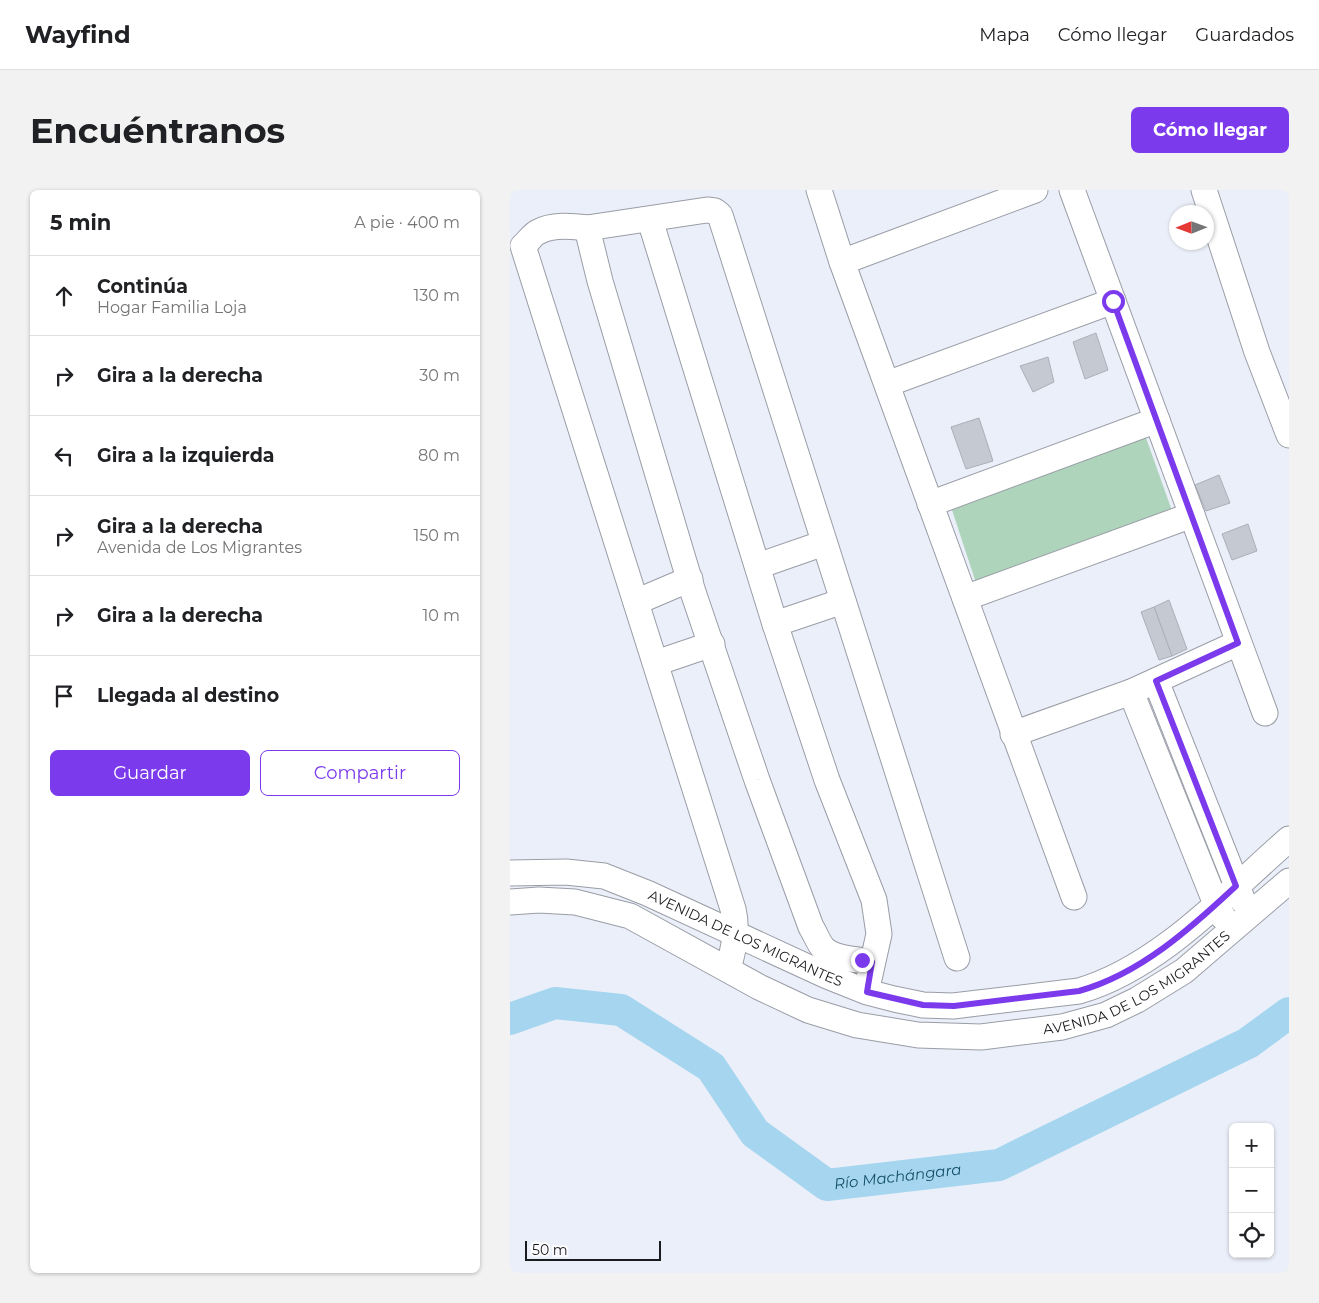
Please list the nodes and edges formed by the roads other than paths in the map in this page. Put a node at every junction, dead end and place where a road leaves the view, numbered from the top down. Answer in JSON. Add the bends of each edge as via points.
{"nodes":[{"id":1,"x":819,"y":190,"type":"edge"},
{"id":2,"x":1034,"y":190,"type":"edge"},
{"id":3,"x":1072,"y":190,"type":"edge"},
{"id":4,"x":1204,"y":190,"type":"edge"},
{"id":5,"x":650,"y":220,"type":"junction"},
{"id":6,"x":587,"y":228,"type":"junction"},
{"id":7,"x":842,"y":262,"type":"junction"},
{"id":8,"x":1113,"y":301,"type":"junction"},
{"id":9,"x":887,"y":384,"type":"junction"},
{"id":10,"x":1157,"y":420,"type":"junction"},
{"id":11,"x":1289,"y":435,"type":"edge"},
{"id":12,"x":930,"y":504,"type":"junction"},
{"id":13,"x":1192,"y":515,"type":"junction"},
{"id":14,"x":824,"y":543,"type":"junction"},
{"id":15,"x":758,"y":566,"type":"junction"},
{"id":16,"x":690,"y":579,"type":"junction"},
{"id":17,"x":965,"y":598,"type":"junction"},
{"id":18,"x":843,"y":601,"type":"junction"},
{"id":19,"x":636,"y":602,"type":"junction"},
{"id":20,"x":776,"y":624,"type":"junction"},
{"id":21,"x":1238,"y":643,"type":"junction"},
{"id":22,"x":712,"y":644,"type":"junction"},
{"id":23,"x":656,"y":663,"type":"junction"},
{"id":24,"x":1156,"y":681,"type":"junction"},
{"id":25,"x":1131,"y":692,"type":"junction"},
{"id":26,"x":1265,"y":713,"type":"dead end"},
{"id":27,"x":1013,"y":734,"type":"junction"},
{"id":28,"x":1289,"y":839,"type":"edge"},
{"id":29,"x":510,"y":873,"type":"edge"},
{"id":30,"x":1289,"y":881,"type":"edge"},
{"id":31,"x":1236,"y":886,"type":"junction"},
{"id":32,"x":1074,"y":897,"type":"dead end"},
{"id":33,"x":510,"y":902,"type":"edge"},
{"id":34,"x":1216,"y":904,"type":"junction"},
{"id":35,"x":1249,"y":914,"type":"junction"},
{"id":36,"x":1230,"y":930,"type":"junction"},
{"id":37,"x":736,"y":934,"type":"junction"},
{"id":38,"x":957,"y":958,"type":"dead end"},
{"id":39,"x":872,"y":962,"type":"junction"},
{"id":40,"x":728,"y":969,"type":"junction"},
{"id":41,"x":867,"y":992,"type":"junction"}],
"edges":[{"from":1,"to":7,"type":"street"},
{"from":2,"to":7,"type":"street"},
{"from":3,"to":8,"type":"street"},
{"from":4,"to":11,"type":"street","via":[[1257,352]]},
{"from":5,"to":6,"type":"street"},
{"from":5,"to":14,"type":"street","via":[[707,210],[720,215]]},
{"from":5,"to":15,"type":"street"},
{"from":6,"to":16,"type":"street","via":[[605,299]]},
{"from":6,"to":19,"type":"street","via":[[559,226],[537,232],[524,246]]},
{"from":7,"to":9,"type":"street"},
{"from":8,"to":9,"type":"street"},
{"from":8,"to":10,"type":"street"},
{"from":9,"to":12,"type":"street"},
{"from":10,"to":12,"type":"street"},
{"from":10,"to":13,"type":"street"},
{"from":12,"to":17,"type":"street"},
{"from":13,"to":17,"type":"street"},
{"from":13,"to":21,"type":"street"},
{"from":14,"to":15,"type":"street"},
{"from":14,"to":18,"type":"street"},
{"from":15,"to":20,"type":"street"},
{"from":16,"to":19,"type":"street"},
{"from":16,"to":22,"type":"street"},
{"from":17,"to":27,"type":"street"},
{"from":18,"to":20,"type":"street"},
{"from":18,"to":38,"type":"street"},
{"from":19,"to":23,"type":"street"},
{"from":20,"to":39,"type":"street","via":[[827,780],[874,900],[879,934]]},
{"from":21,"to":24,"type":"street"},
{"from":21,"to":26,"type":"street"},
{"from":22,"to":23,"type":"street"},
{"from":22,"to":39,"type":"street","via":[[811,927],[830,953]]},
{"from":23,"to":37,"type":"street","via":[[734,909]]},
{"from":24,"to":25,"type":"street"},
{"from":24,"to":31,"type":"street"},
{"from":25,"to":27,"type":"street"},
{"from":25,"to":34,"type":"street"},
{"from":27,"to":32,"type":"street"},
{"from":28,"to":31,"type":"street","name":"AVENIDA DE LOS MIGRANTES"},
{"from":29,"to":37,"type":"street","name":"AVENIDA DE LOS MIGRANTES","via":[[566,872],[604,876],[647,892]]},
{"from":30,"to":35,"type":"street","name":"AVENIDA DE LOS MIGRANTES"},
{"from":31,"to":34,"type":"street","name":"AVENIDA DE LOS MIGRANTES"},
{"from":31,"to":35,"type":"street"},
{"from":33,"to":40,"type":"street","name":"AVENIDA DE LOS MIGRANTES","via":[[575,902],[630,916]]},
{"from":34,"to":36,"type":"street"},
{"from":34,"to":41,"type":"street","name":"AVENIDA DE LOS MIGRANTES","via":[[1166,946],[1123,973],[1079,991],[954,1006],[923,1005]]},
{"from":35,"to":36,"type":"street","name":"AVENIDA DE LOS MIGRANTES"},
{"from":36,"to":40,"type":"street","name":"AVENIDA DE LOS MIGRANTES","via":[[1184,971],[1106,1015],[1062,1027],[980,1037],[918,1035],[857,1025],[808,1010]]},
{"from":37,"to":40,"type":"street"},
{"from":37,"to":41,"type":"street","name":"AVENIDA DE LOS MIGRANTES"},
{"from":39,"to":41,"type":"street"}]}
